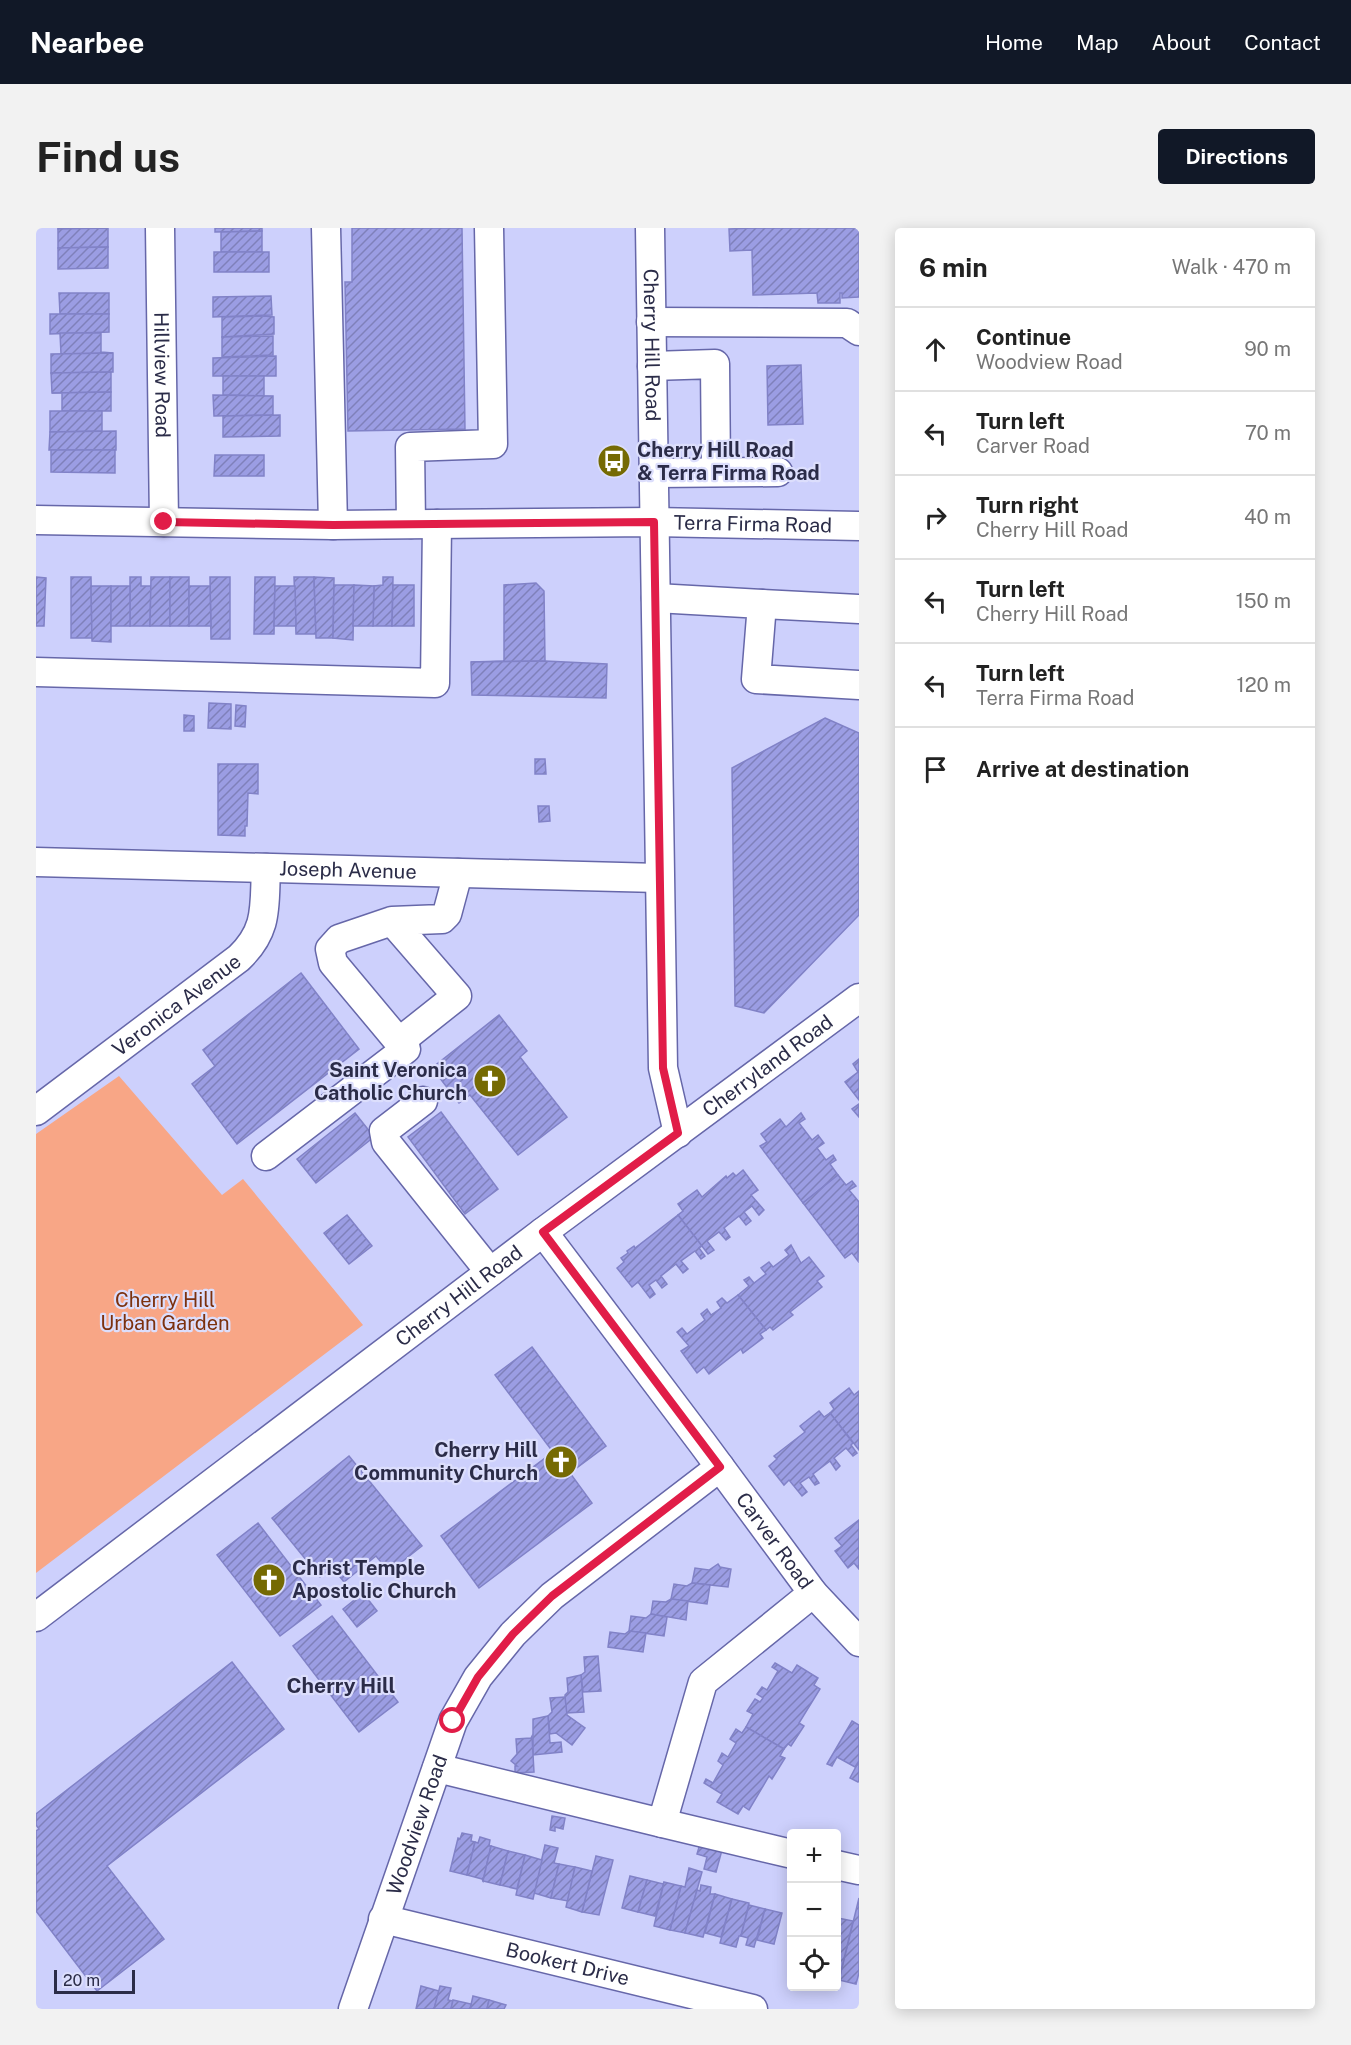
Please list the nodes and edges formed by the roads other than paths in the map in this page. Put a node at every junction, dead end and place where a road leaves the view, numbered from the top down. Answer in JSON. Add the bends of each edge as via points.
{"nodes":[{"id":1,"x":160,"y":228,"type":"edge"},
{"id":2,"x":326,"y":228,"type":"edge"},
{"id":3,"x":489,"y":228,"type":"edge"},
{"id":4,"x":650,"y":228,"type":"edge"},
{"id":5,"x":651,"y":322,"type":"junction"},
{"id":6,"x":859,"y":331,"type":"edge"},
{"id":7,"x":652,"y":366,"type":"junction"},
{"id":8,"x":716,"y":472,"type":"junction"},
{"id":9,"x":778,"y":472,"type":"dead end"},
{"id":10,"x":654,"y":473,"type":"junction"},
{"id":11,"x":36,"y":520,"type":"edge"},
{"id":12,"x":164,"y":522,"type":"junction"},
{"id":13,"x":654,"y":522,"type":"junction"},
{"id":14,"x":424,"y":524,"type":"junction"},
{"id":15,"x":333,"y":525,"type":"junction"},
{"id":16,"x":859,"y":526,"type":"edge"},
{"id":17,"x":656,"y":598,"type":"junction"},
{"id":18,"x":762,"y":604,"type":"junction"},
{"id":19,"x":859,"y":609,"type":"edge"},
{"id":20,"x":36,"y":672,"type":"edge"},
{"id":21,"x":859,"y":685,"type":"edge"},
{"id":22,"x":36,"y":862,"type":"edge"},
{"id":23,"x":266,"y":868,"type":"junction"},
{"id":24,"x":458,"y":873,"type":"junction"},
{"id":25,"x":659,"y":878,"type":"junction"},
{"id":26,"x":392,"y":921,"type":"junction"},
{"id":27,"x":859,"y":998,"type":"edge"},
{"id":28,"x":399,"y":1042,"type":"junction"},
{"id":29,"x":423,"y":1101,"type":"dead end"},
{"id":30,"x":36,"y":1111,"type":"edge"},
{"id":31,"x":678,"y":1133,"type":"junction"},
{"id":32,"x":266,"y":1156,"type":"dead end"},
{"id":33,"x":543,"y":1232,"type":"junction"},
{"id":34,"x":490,"y":1272,"type":"junction"},
{"id":35,"x":720,"y":1467,"type":"junction"},
{"id":36,"x":813,"y":1593,"type":"junction"},
{"id":37,"x":36,"y":1617,"type":"edge"},
{"id":38,"x":859,"y":1642,"type":"edge"},
{"id":39,"x":437,"y":1768,"type":"junction"},
{"id":40,"x":662,"y":1823,"type":"junction"},
{"id":41,"x":787,"y":1853,"type":"edge"},
{"id":42,"x":841,"y":1866,"type":"edge"},
{"id":43,"x":859,"y":1870,"type":"edge"},
{"id":44,"x":383,"y":1919,"type":"junction"},
{"id":45,"x":353,"y":2009,"type":"edge"},
{"id":46,"x":753,"y":2009,"type":"edge"}],
"edges":[{"from":1,"to":12,"type":"street","name":"Hillview Road"},
{"from":2,"to":15,"type":"street"},
{"from":3,"to":14,"type":"street","via":[[493,444],[410,447]]},
{"from":4,"to":5,"type":"street","name":"Cherry Hill Road"},
{"from":5,"to":6,"type":"street","via":[[847,323]]},
{"from":5,"to":7,"type":"street","name":"Cherry Hill Road"},
{"from":7,"to":8,"type":"street","via":[[715,364]]},
{"from":7,"to":10,"type":"street","name":"Cherry Hill Road"},
{"from":8,"to":9,"type":"street"},
{"from":8,"to":10,"type":"street"},
{"from":10,"to":13,"type":"street","name":"Cherry Hill Road"},
{"from":11,"to":12,"type":"street","name":"Terra Firma Road"},
{"from":12,"to":15,"type":"street","name":"Terra Firma Road"},
{"from":13,"to":14,"type":"street","name":"Terra Firma Road"},
{"from":13,"to":16,"type":"street","name":"Terra Firma Road"},
{"from":13,"to":17,"type":"street","name":"Cherry Hill Road"},
{"from":14,"to":15,"type":"street","name":"Terra Firma Road"},
{"from":14,"to":20,"type":"street","via":[[435,683]]},
{"from":17,"to":18,"type":"street"},
{"from":17,"to":25,"type":"street","name":"Cherry Hill Road"},
{"from":18,"to":19,"type":"street"},
{"from":18,"to":21,"type":"street","via":[[756,679]]},
{"from":22,"to":23,"type":"street","name":"Joseph Avenue"},
{"from":23,"to":24,"type":"street","name":"Joseph Avenue"},
{"from":23,"to":30,"type":"street","name":"Veronica Avenue","via":[[264,918],[251,946]]},
{"from":24,"to":25,"type":"street","name":"Joseph Avenue"},
{"from":24,"to":26,"type":"street","via":[[447,914],[442,919]]},
{"from":25,"to":31,"type":"street","name":"Cherry Hill Road","via":[[663,1068]]},
{"from":26,"to":28,"type":"street","via":[[457,996]]},
{"from":26,"to":28,"type":"street","via":[[339,939],[330,949],[333,963]]},
{"from":27,"to":31,"type":"street","name":"Cherryland Road"},
{"from":28,"to":32,"type":"street","via":[[406,1049]]},
{"from":29,"to":34,"type":"street","via":[[384,1131],[386,1142]]},
{"from":31,"to":33,"type":"street","name":"Cherry Hill Road"},
{"from":33,"to":34,"type":"street","name":"Cherry Hill Road"},
{"from":33,"to":35,"type":"street","name":"Carver Road"},
{"from":34,"to":37,"type":"street","name":"Cherry Hill Road"},
{"from":35,"to":36,"type":"street","name":"Carver Road"},
{"from":35,"to":39,"type":"street","name":"Woodview Road","via":[[552,1596],[513,1634],[478,1677],[453,1721]]},
{"from":36,"to":38,"type":"street","name":"Carver Road"},
{"from":36,"to":40,"type":"street","via":[[703,1682]]},
{"from":39,"to":40,"type":"street"},
{"from":39,"to":44,"type":"street","name":"Woodview Road"},
{"from":40,"to":41,"type":"street"},
{"from":42,"to":43,"type":"street"},
{"from":44,"to":45,"type":"street","name":"Woodview Road"},
{"from":44,"to":46,"type":"street","name":"Bookert Drive"}]}
